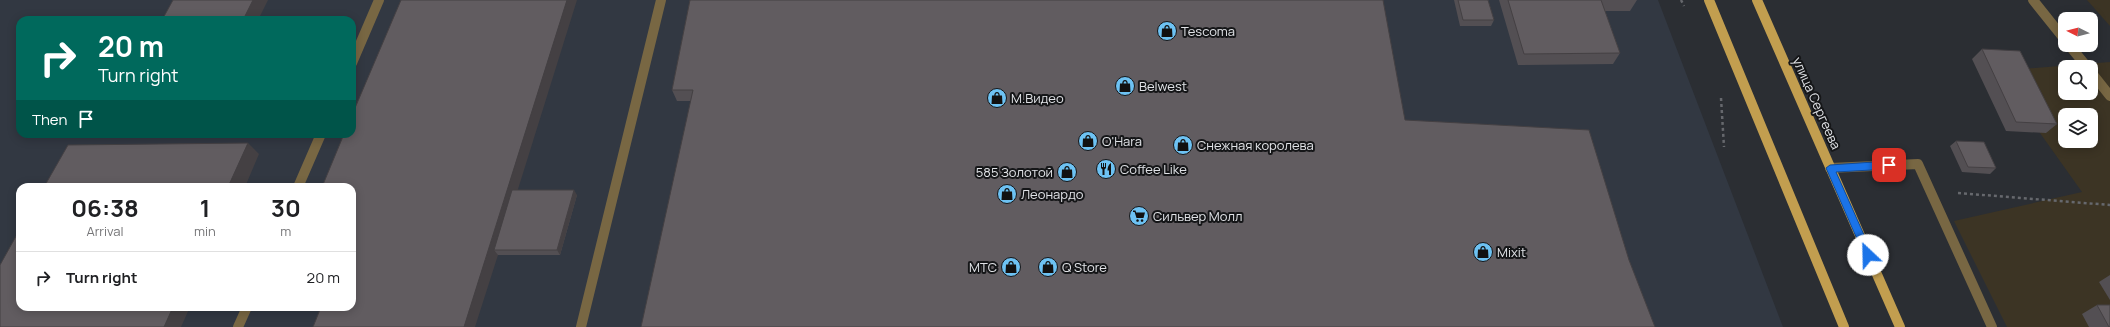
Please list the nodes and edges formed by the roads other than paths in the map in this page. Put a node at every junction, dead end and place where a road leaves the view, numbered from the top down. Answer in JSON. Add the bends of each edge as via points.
{"nodes":[{"id":1,"x":379,"y":0,"type":"edge"},
{"id":2,"x":661,"y":0,"type":"edge"},
{"id":3,"x":1709,"y":0,"type":"edge"},
{"id":4,"x":1757,"y":0,"type":"edge"},
{"id":5,"x":2033,"y":0,"type":"edge"},
{"id":6,"x":2058,"y":31,"type":"edge"},
{"id":7,"x":2075,"y":52,"type":"edge"},
{"id":8,"x":356,"y":54,"type":"edge"},
{"id":9,"x":2081,"y":60,"type":"edge"},
{"id":10,"x":2098,"y":81,"type":"edge"},
{"id":11,"x":2110,"y":96,"type":"edge"},
{"id":12,"x":319,"y":138,"type":"edge"},
{"id":13,"x":1830,"y":168,"type":"junction"},
{"id":14,"x":300,"y":183,"type":"edge"},
{"id":15,"x":245,"y":311,"type":"edge"},
{"id":16,"x":238,"y":327,"type":"edge"},
{"id":17,"x":581,"y":327,"type":"edge"},
{"id":18,"x":1844,"y":327,"type":"edge"},
{"id":19,"x":1900,"y":327,"type":"edge"},
{"id":20,"x":1992,"y":327,"type":"edge"}],
"edges":[{"from":1,"to":8,"type":"street"},
{"from":2,"to":17,"type":"street"},
{"from":3,"to":18,"type":"main road"},
{"from":4,"to":13,"type":"main road","name":"улица Сергеева"},
{"from":5,"to":6,"type":"street"},
{"from":7,"to":9,"type":"street"},
{"from":10,"to":11,"type":"street"},
{"from":12,"to":14,"type":"street"},
{"from":13,"to":19,"type":"main road","name":"улица Сергеева"},
{"from":13,"to":20,"type":"street","via":[[1918,164]]},
{"from":15,"to":16,"type":"street"}]}
